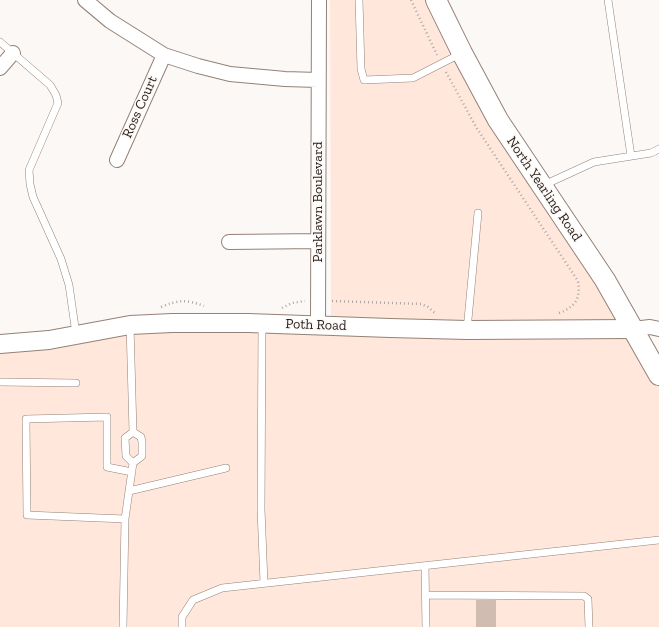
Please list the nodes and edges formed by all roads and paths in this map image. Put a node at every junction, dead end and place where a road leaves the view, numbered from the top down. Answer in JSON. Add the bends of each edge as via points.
{"nodes":[{"id":1,"x":85,"y":0,"type":"edge"},
{"id":2,"x":319,"y":0,"type":"edge"},
{"id":3,"x":360,"y":0,"type":"edge"},
{"id":4,"x":411,"y":0,"type":"edge"},
{"id":5,"x":436,"y":0,"type":"edge"},
{"id":6,"x":608,"y":0,"type":"edge"},
{"id":7,"x":0,"y":42,"type":"edge"},
{"id":8,"x":462,"y":53,"type":"junction"},
{"id":9,"x":13,"y":54,"type":"junction"},
{"id":10,"x":164,"y":55,"type":"junction"},
{"id":11,"x":441,"y":63,"type":"junction"},
{"id":12,"x":0,"y":68,"type":"edge"},
{"id":13,"x":318,"y":80,"type":"junction"},
{"id":14,"x":659,"y":149,"type":"edge"},
{"id":15,"x":631,"y":156,"type":"junction"},
{"id":16,"x":117,"y":160,"type":"dead end"},
{"id":17,"x":542,"y":186,"type":"junction"},
{"id":18,"x":478,"y":213,"type":"dead end"},
{"id":19,"x":318,"y":241,"type":"junction"},
{"id":20,"x":230,"y":242,"type":"dead end"},
{"id":21,"x":318,"y":301,"type":"junction"},
{"id":22,"x":159,"y":307,"type":"dead end"},
{"id":23,"x":206,"y":307,"type":"dead end"},
{"id":24,"x":278,"y":310,"type":"dead end"},
{"id":25,"x":558,"y":313,"type":"dead end"},
{"id":26,"x":438,"y":315,"type":"dead end"},
{"id":27,"x":262,"y":323,"type":"junction"},
{"id":28,"x":130,"y":325,"type":"junction"},
{"id":29,"x":318,"y":325,"type":"junction"},
{"id":30,"x":650,"y":326,"type":"edge"},
{"id":31,"x":467,"y":330,"type":"junction"},
{"id":32,"x":76,"y":334,"type":"junction"},
{"id":33,"x":0,"y":344,"type":"edge"},
{"id":34,"x":659,"y":375,"type":"edge"},
{"id":35,"x":0,"y":382,"type":"edge"},
{"id":36,"x":76,"y":383,"type":"dead end"},
{"id":37,"x":133,"y":432,"type":"junction"},
{"id":38,"x":133,"y":463,"type":"junction"},
{"id":39,"x":226,"y":468,"type":"dead end"},
{"id":40,"x":132,"y":472,"type":"junction"},
{"id":41,"x":129,"y":491,"type":"junction"},
{"id":42,"x":125,"y":519,"type":"junction"},
{"id":43,"x":659,"y":540,"type":"edge"},
{"id":44,"x":425,"y":566,"type":"junction"},
{"id":45,"x":264,"y":583,"type":"junction"},
{"id":46,"x":426,"y":595,"type":"junction"},
{"id":47,"x":123,"y":627,"type":"edge"},
{"id":48,"x":182,"y":627,"type":"edge"},
{"id":49,"x":426,"y":627,"type":"edge"},
{"id":50,"x":589,"y":627,"type":"edge"}],
"edges":[{"from":1,"to":10,"type":"street","via":[[110,21]]},
{"from":2,"to":13,"type":"street","name":"Parklawn Boulevard"},
{"from":3,"to":11,"type":"lane","via":[[361,69],[364,80],[413,78]]},
{"from":4,"to":11,"type":"path"},
{"from":5,"to":8,"type":"main road","name":"North Yearling Road"},
{"from":6,"to":15,"type":"lane"},
{"from":7,"to":9,"type":"lane"},
{"from":8,"to":11,"type":"lane"},
{"from":8,"to":17,"type":"main road","name":"North Yearling Road","via":[[498,120]]},
{"from":9,"to":12,"type":"street"},
{"from":9,"to":32,"type":"lane","via":[[56,94],[58,103],[29,170],[30,184],[69,285]]},
{"from":10,"to":13,"type":"street","via":[[230,74]]},
{"from":10,"to":16,"type":"street","name":"Ross Court"},
{"from":11,"to":25,"type":"path","via":[[476,126],[578,281],[575,303],[569,309]]},
{"from":13,"to":19,"type":"street","name":"Parklawn Boulevard"},
{"from":14,"to":15,"type":"lane"},
{"from":15,"to":17,"type":"lane","via":[[594,162]]},
{"from":17,"to":30,"type":"main road","name":"North Yearling Road","via":[[605,280]]},
{"from":18,"to":31,"type":"lane"},
{"from":19,"to":20,"type":"street"},
{"from":19,"to":21,"type":"street","name":"Parklawn Boulevard"},
{"from":21,"to":24,"type":"path","via":[[292,302]]},
{"from":21,"to":26,"type":"path","via":[[421,304]]},
{"from":21,"to":29,"type":"street","name":"Parklawn Boulevard"},
{"from":22,"to":23,"type":"path","via":[[184,301]]},
{"from":27,"to":28,"type":"street","name":"Poth Road"},
{"from":27,"to":29,"type":"street","name":"Poth Road"},
{"from":27,"to":45,"type":"lane","via":[[261,509]]},
{"from":28,"to":32,"type":"street","name":"Poth Road"},
{"from":28,"to":37,"type":"lane"},
{"from":29,"to":31,"type":"street","name":"Poth Road"},
{"from":30,"to":31,"type":"street","name":"Poth Road"},
{"from":30,"to":34,"type":"main road","name":"North Yearling Road"},
{"from":32,"to":33,"type":"street","name":"Poth Road","via":[[49,340]]},
{"from":35,"to":36,"type":"lane"},
{"from":37,"to":38,"type":"lane","via":[[125,438],[126,456]]},
{"from":37,"to":38,"type":"lane","via":[[141,437],[142,456]]},
{"from":38,"to":40,"type":"lane"},
{"from":39,"to":41,"type":"lane"},
{"from":40,"to":41,"type":"lane"},
{"from":40,"to":42,"type":"lane","via":[[107,467],[107,417],[26,418],[27,515]]},
{"from":41,"to":42,"type":"lane"},
{"from":42,"to":47,"type":"lane"},
{"from":43,"to":44,"type":"lane"},
{"from":44,"to":45,"type":"lane"},
{"from":44,"to":46,"type":"lane"},
{"from":45,"to":48,"type":"lane","via":[[222,588],[193,600],[182,617]]},
{"from":46,"to":49,"type":"lane"},
{"from":46,"to":50,"type":"lane","via":[[584,596],[588,599],[589,605]]}]}
